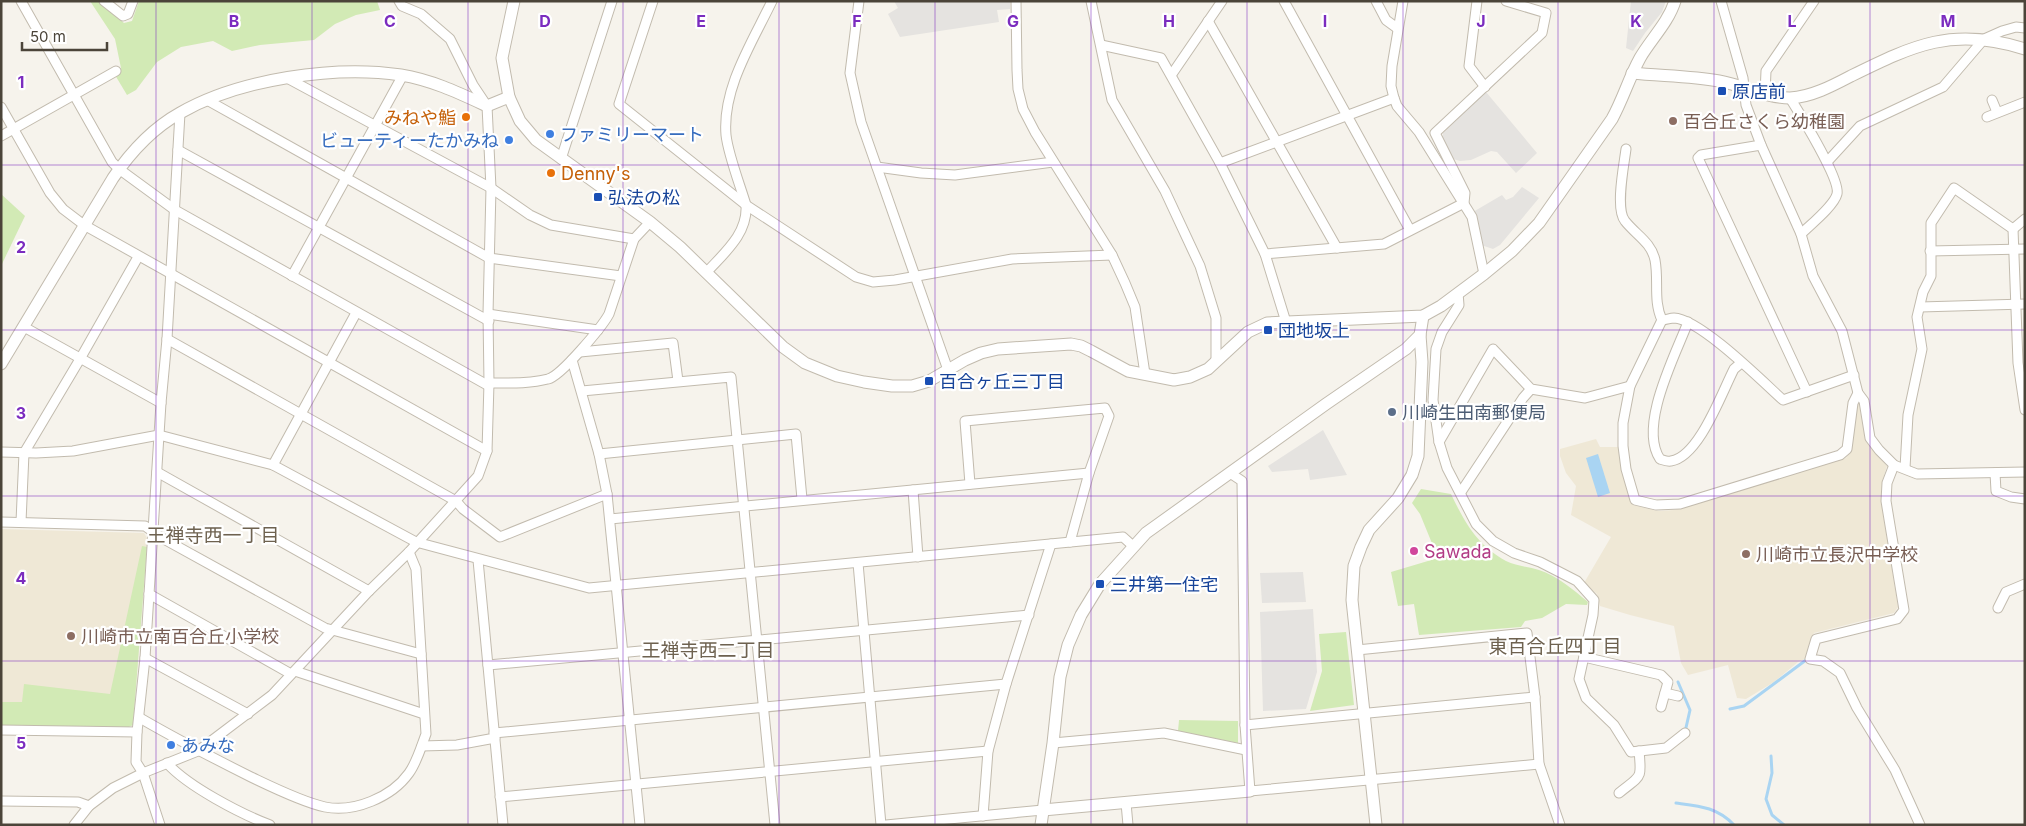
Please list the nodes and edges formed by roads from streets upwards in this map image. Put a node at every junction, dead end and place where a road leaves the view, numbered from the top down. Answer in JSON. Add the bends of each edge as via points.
{"nodes":[{"id":1,"x":21,"y":1,"type":"edge"},
{"id":2,"x":104,"y":1,"type":"edge"},
{"id":3,"x":133,"y":1,"type":"edge"},
{"id":4,"x":398,"y":1,"type":"edge"},
{"id":5,"x":514,"y":1,"type":"edge"},
{"id":6,"x":612,"y":1,"type":"edge"},
{"id":7,"x":653,"y":1,"type":"edge"},
{"id":8,"x":772,"y":1,"type":"edge"},
{"id":9,"x":859,"y":1,"type":"edge"},
{"id":10,"x":865,"y":1,"type":"edge"},
{"id":11,"x":1016,"y":1,"type":"edge"},
{"id":12,"x":1091,"y":1,"type":"edge"},
{"id":13,"x":1222,"y":1,"type":"edge"},
{"id":14,"x":1284,"y":1,"type":"edge"},
{"id":15,"x":1376,"y":1,"type":"edge"},
{"id":16,"x":1403,"y":1,"type":"edge"},
{"id":17,"x":1477,"y":1,"type":"edge"},
{"id":18,"x":1506,"y":1,"type":"edge"},
{"id":19,"x":1675,"y":1,"type":"edge"},
{"id":20,"x":1721,"y":1,"type":"edge"},
{"id":21,"x":1814,"y":1,"type":"edge"},
{"id":22,"x":857,"y":17,"type":"junction"},
{"id":23,"x":1208,"y":21,"type":"junction"},
{"id":24,"x":1397,"y":28,"type":"junction"},
{"id":25,"x":2025,"y":28,"type":"edge"},
{"id":26,"x":1984,"y":39,"type":"junction"},
{"id":27,"x":1101,"y":45,"type":"junction"},
{"id":28,"x":2025,"y":48,"type":"edge"},
{"id":29,"x":116,"y":71,"type":"dead end"},
{"id":30,"x":1632,"y":73,"type":"junction"},
{"id":31,"x":1172,"y":74,"type":"junction"},
{"id":32,"x":403,"y":76,"type":"junction"},
{"id":33,"x":287,"y":78,"type":"junction"},
{"id":34,"x":1484,"y":87,"type":"junction"},
{"id":35,"x":1744,"y":88,"type":"junction"},
{"id":36,"x":1765,"y":94,"type":"junction"},
{"id":37,"x":74,"y":96,"type":"junction"},
{"id":38,"x":509,"y":97,"type":"junction"},
{"id":39,"x":1394,"y":98,"type":"junction"},
{"id":40,"x":1790,"y":98,"type":"junction"},
{"id":41,"x":207,"y":100,"type":"junction"},
{"id":42,"x":1992,"y":100,"type":"dead end"},
{"id":43,"x":2025,"y":102,"type":"edge"},
{"id":44,"x":1,"y":106,"type":"edge"},
{"id":45,"x":486,"y":106,"type":"junction"},
{"id":46,"x":1997,"y":112,"type":"junction"},
{"id":47,"x":180,"y":113,"type":"junction"},
{"id":48,"x":1347,"y":115,"type":"junction"},
{"id":49,"x":1987,"y":117,"type":"dead end"},
{"id":50,"x":376,"y":125,"type":"junction"},
{"id":51,"x":14,"y":129,"type":"junction"},
{"id":52,"x":1,"y":136,"type":"edge"},
{"id":53,"x":1277,"y":142,"type":"junction"},
{"id":54,"x":1761,"y":144,"type":"junction"},
{"id":55,"x":1626,"y":149,"type":"dead end"},
{"id":56,"x":178,"y":150,"type":"junction"},
{"id":57,"x":561,"y":159,"type":"junction"},
{"id":58,"x":1053,"y":162,"type":"junction"},
{"id":59,"x":1827,"y":162,"type":"junction"},
{"id":60,"x":1220,"y":163,"type":"junction"},
{"id":61,"x":877,"y":167,"type":"junction"},
{"id":62,"x":119,"y":169,"type":"junction"},
{"id":63,"x":347,"y":177,"type":"junction"},
{"id":64,"x":491,"y":188,"type":"junction"},
{"id":65,"x":1464,"y":203,"type":"junction"},
{"id":66,"x":746,"y":205,"type":"junction"},
{"id":67,"x":175,"y":210,"type":"junction"},
{"id":68,"x":2025,"y":219,"type":"edge"},
{"id":69,"x":650,"y":222,"type":"junction"},
{"id":70,"x":84,"y":225,"type":"junction"},
{"id":71,"x":319,"y":227,"type":"junction"},
{"id":72,"x":2013,"y":229,"type":"junction"},
{"id":73,"x":1410,"y":230,"type":"junction"},
{"id":74,"x":1801,"y":234,"type":"junction"},
{"id":75,"x":634,"y":238,"type":"junction"},
{"id":76,"x":1337,"y":248,"type":"junction"},
{"id":77,"x":2014,"y":249,"type":"junction"},
{"id":78,"x":2025,"y":249,"type":"edge"},
{"id":79,"x":1930,"y":251,"type":"junction"},
{"id":80,"x":1265,"y":254,"type":"junction"},
{"id":81,"x":1112,"y":255,"type":"junction"},
{"id":82,"x":138,"y":257,"type":"junction"},
{"id":83,"x":489,"y":258,"type":"junction"},
{"id":84,"x":706,"y":273,"type":"junction"},
{"id":85,"x":171,"y":274,"type":"junction"},
{"id":86,"x":1484,"y":274,"type":"junction"},
{"id":87,"x":292,"y":276,"type":"junction"},
{"id":88,"x":621,"y":276,"type":"junction"},
{"id":89,"x":915,"y":277,"type":"junction"},
{"id":90,"x":1458,"y":293,"type":"junction"},
{"id":91,"x":2020,"y":304,"type":"edge"},
{"id":92,"x":1920,"y":307,"type":"junction"},
{"id":93,"x":356,"y":313,"type":"junction"},
{"id":94,"x":1423,"y":316,"type":"junction"},
{"id":95,"x":489,"y":318,"type":"junction"},
{"id":96,"x":1662,"y":320,"type":"junction"},
{"id":97,"x":1286,"y":322,"type":"junction"},
{"id":98,"x":1688,"y":322,"type":"junction"},
{"id":99,"x":24,"y":327,"type":"junction"},
{"id":100,"x":598,"y":330,"type":"junction"},
{"id":101,"x":1420,"y":335,"type":"junction"},
{"id":102,"x":167,"y":339,"type":"junction"},
{"id":103,"x":580,"y":352,"type":"junction"},
{"id":104,"x":80,"y":359,"type":"junction"},
{"id":105,"x":572,"y":360,"type":"junction"},
{"id":106,"x":1216,"y":361,"type":"junction"},
{"id":107,"x":1741,"y":363,"type":"junction"},
{"id":108,"x":2021,"y":363,"type":"edge"},
{"id":109,"x":1,"y":364,"type":"edge"},
{"id":110,"x":328,"y":364,"type":"junction"},
{"id":111,"x":948,"y":370,"type":"junction"},
{"id":112,"x":1145,"y":374,"type":"junction"},
{"id":113,"x":1854,"y":375,"type":"junction"},
{"id":114,"x":678,"y":381,"type":"junction"},
{"id":115,"x":489,"y":384,"type":"junction"},
{"id":116,"x":1630,"y":386,"type":"junction"},
{"id":117,"x":1531,"y":389,"type":"junction"},
{"id":118,"x":582,"y":390,"type":"junction"},
{"id":119,"x":1807,"y":392,"type":"junction"},
{"id":120,"x":1858,"y":393,"type":"junction"},
{"id":121,"x":161,"y":403,"type":"junction"},
{"id":122,"x":2025,"y":410,"type":"edge"},
{"id":123,"x":301,"y":414,"type":"junction"},
{"id":124,"x":160,"y":435,"type":"junction"},
{"id":125,"x":738,"y":439,"type":"junction"},
{"id":126,"x":1439,"y":442,"type":"junction"},
{"id":127,"x":487,"y":451,"type":"junction"},
{"id":128,"x":1,"y":452,"type":"edge"},
{"id":129,"x":24,"y":453,"type":"junction"},
{"id":130,"x":600,"y":454,"type":"junction"},
{"id":131,"x":273,"y":465,"type":"junction"},
{"id":132,"x":1894,"y":465,"type":"junction"},
{"id":133,"x":1905,"y":468,"type":"junction"},
{"id":134,"x":157,"y":472,"type":"junction"},
{"id":135,"x":2025,"y":472,"type":"edge"},
{"id":136,"x":1089,"y":473,"type":"junction"},
{"id":137,"x":1230,"y":473,"type":"junction"},
{"id":138,"x":1995,"y":473,"type":"junction"},
{"id":139,"x":970,"y":484,"type":"junction"},
{"id":140,"x":913,"y":490,"type":"junction"},
{"id":141,"x":1460,"y":492,"type":"junction"},
{"id":142,"x":607,"y":494,"type":"junction"},
{"id":143,"x":2025,"y":499,"type":"edge"},
{"id":144,"x":802,"y":500,"type":"junction"},
{"id":145,"x":456,"y":501,"type":"junction"},
{"id":146,"x":744,"y":506,"type":"junction"},
{"id":147,"x":610,"y":519,"type":"junction"},
{"id":148,"x":1,"y":522,"type":"edge"},
{"id":149,"x":21,"y":522,"type":"junction"},
{"id":150,"x":153,"y":531,"type":"junction"},
{"id":151,"x":416,"y":542,"type":"junction"},
{"id":152,"x":1070,"y":542,"type":"junction"},
{"id":153,"x":1051,"y":544,"type":"junction"},
{"id":154,"x":1133,"y":546,"type":"junction"},
{"id":155,"x":409,"y":552,"type":"junction"},
{"id":156,"x":918,"y":557,"type":"junction"},
{"id":157,"x":478,"y":560,"type":"junction"},
{"id":158,"x":858,"y":563,"type":"junction"},
{"id":159,"x":751,"y":573,"type":"junction"},
{"id":160,"x":2025,"y":584,"type":"edge"},
{"id":161,"x":616,"y":586,"type":"junction"},
{"id":162,"x":369,"y":591,"type":"junction"},
{"id":163,"x":149,"y":594,"type":"junction"},
{"id":164,"x":1998,"y":608,"type":"dead end"},
{"id":165,"x":1029,"y":615,"type":"junction"},
{"id":166,"x":334,"y":630,"type":"junction"},
{"id":167,"x":864,"y":630,"type":"junction"},
{"id":168,"x":757,"y":640,"type":"junction"},
{"id":169,"x":1357,"y":650,"type":"junction"},
{"id":170,"x":621,"y":653,"type":"junction"},
{"id":171,"x":421,"y":654,"type":"junction"},
{"id":172,"x":1584,"y":657,"type":"junction"},
{"id":173,"x":144,"y":658,"type":"junction"},
{"id":174,"x":488,"y":665,"type":"junction"},
{"id":175,"x":293,"y":673,"type":"junction"},
{"id":176,"x":1006,"y":684,"type":"junction"},
{"id":177,"x":1665,"y":693,"type":"junction"},
{"id":178,"x":1678,"y":696,"type":"dead end"},
{"id":179,"x":870,"y":697,"type":"junction"},
{"id":180,"x":1535,"y":697,"type":"junction"},
{"id":181,"x":764,"y":707,"type":"junction"},
{"id":182,"x":1661,"y":707,"type":"dead end"},
{"id":183,"x":1364,"y":713,"type":"junction"},
{"id":184,"x":248,"y":714,"type":"junction"},
{"id":185,"x":424,"y":714,"type":"junction"},
{"id":186,"x":140,"y":718,"type":"junction"},
{"id":187,"x":628,"y":720,"type":"junction"},
{"id":188,"x":1245,"y":724,"type":"junction"},
{"id":189,"x":1,"y":730,"type":"edge"},
{"id":190,"x":137,"y":732,"type":"junction"},
{"id":191,"x":1685,"y":733,"type":"dead end"},
{"id":192,"x":494,"y":736,"type":"junction"},
{"id":193,"x":1053,"y":743,"type":"junction"},
{"id":194,"x":422,"y":746,"type":"junction"},
{"id":195,"x":1246,"y":750,"type":"junction"},
{"id":196,"x":988,"y":751,"type":"junction"},
{"id":197,"x":1639,"y":751,"type":"junction"},
{"id":198,"x":198,"y":752,"type":"junction"},
{"id":199,"x":876,"y":762,"type":"junction"},
{"id":200,"x":167,"y":763,"type":"junction"},
{"id":201,"x":1539,"y":764,"type":"junction"},
{"id":202,"x":770,"y":772,"type":"junction"},
{"id":203,"x":143,"y":773,"type":"junction"},
{"id":204,"x":1371,"y":780,"type":"junction"},
{"id":205,"x":634,"y":785,"type":"junction"},
{"id":206,"x":1250,"y":791,"type":"junction"},
{"id":207,"x":1619,"y":793,"type":"dead end"},
{"id":208,"x":500,"y":797,"type":"junction"},
{"id":209,"x":1,"y":800,"type":"edge"},
{"id":210,"x":1126,"y":803,"type":"junction"},
{"id":211,"x":89,"y":806,"type":"junction"},
{"id":212,"x":1043,"y":810,"type":"junction"},
{"id":213,"x":983,"y":816,"type":"junction"},
{"id":214,"x":74,"y":825,"type":"edge"},
{"id":215,"x":160,"y":825,"type":"edge"},
{"id":216,"x":270,"y":825,"type":"edge"},
{"id":217,"x":503,"y":825,"type":"edge"},
{"id":218,"x":640,"y":825,"type":"edge"},
{"id":219,"x":775,"y":825,"type":"edge"},
{"id":220,"x":881,"y":825,"type":"edge"},
{"id":221,"x":886,"y":825,"type":"edge"},
{"id":222,"x":1041,"y":825,"type":"edge"},
{"id":223,"x":1128,"y":825,"type":"edge"},
{"id":224,"x":1376,"y":825,"type":"edge"},
{"id":225,"x":1560,"y":825,"type":"edge"},
{"id":226,"x":1920,"y":825,"type":"edge"}],
"edges":[{"from":1,"to":37,"type":"street"},
{"from":2,"to":3,"type":"street","via":[[123,16],[128,14]]},
{"from":4,"to":45,"type":"street","via":[[421,14],[450,39]]},
{"from":5,"to":38,"type":"street","via":[[502,58]]},
{"from":6,"to":57,"type":"street"},
{"from":7,"to":66,"type":"street","via":[[619,104]]},
{"from":8,"to":66,"type":"street","via":[[733,86],[726,116],[726,136]]},
{"from":9,"to":22,"type":"street"},
{"from":10,"to":22,"type":"street"},
{"from":11,"to":58,"type":"street","via":[[1018,90],[1023,109]]},
{"from":12,"to":27,"type":"street"},
{"from":13,"to":23,"type":"street"},
{"from":14,"to":48,"type":"street"},
{"from":15,"to":24,"type":"street","via":[[1386,20]]},
{"from":16,"to":24,"type":"street"},
{"from":17,"to":34,"type":"street","via":[[1469,66]]},
{"from":18,"to":34,"type":"street","via":[[1546,13],[1542,34]]},
{"from":19,"to":30,"type":"street","via":[[1668,18]]},
{"from":20,"to":35,"type":"street"},
{"from":21,"to":36,"type":"street","via":[[1766,71]]},
{"from":22,"to":61,"type":"street","via":[[850,73],[861,122]]},
{"from":23,"to":31,"type":"street"},
{"from":23,"to":53,"type":"street"},
{"from":24,"to":39,"type":"street","via":[[1391,86]]},
{"from":25,"to":26,"type":"street","via":[[2016,27]]},
{"from":26,"to":28,"type":"street"},
{"from":26,"to":40,"type":"street","via":[[1930,42],[1900,52],[1816,92]]},
{"from":26,"to":59,"type":"street","via":[[1942,86],[1860,126]]},
{"from":27,"to":31,"type":"street","via":[[1161,58]]},
{"from":27,"to":106,"type":"street","via":[[1112,100],[1165,190],[1200,266],[1216,318]]},
{"from":29,"to":37,"type":"street"},
{"from":30,"to":35,"type":"street","via":[[1720,81]]},
{"from":30,"to":86,"type":"street","via":[[1621,103],[1601,136],[1539,223]]},
{"from":31,"to":60,"type":"street"},
{"from":32,"to":33,"type":"street","via":[[363,71],[322,72]]},
{"from":32,"to":45,"type":"street","via":[[445,87]]},
{"from":32,"to":50,"type":"street"},
{"from":33,"to":41,"type":"street"},
{"from":33,"to":50,"type":"street"},
{"from":34,"to":65,"type":"street","via":[[1434,133],[1466,193]]},
{"from":35,"to":36,"type":"street"},
{"from":35,"to":54,"type":"street","via":[[1746,105]]},
{"from":36,"to":40,"type":"street"},
{"from":37,"to":51,"type":"street"},
{"from":37,"to":62,"type":"street"},
{"from":38,"to":45,"type":"street"},
{"from":38,"to":57,"type":"street","via":[[520,121],[536,140]]},
{"from":39,"to":48,"type":"street"},
{"from":39,"to":65,"type":"street","via":[[1420,132]]},
{"from":40,"to":59,"type":"street"},
{"from":41,"to":47,"type":"street"},
{"from":41,"to":63,"type":"street"},
{"from":42,"to":46,"type":"street"},
{"from":43,"to":46,"type":"street"},
{"from":44,"to":51,"type":"street"},
{"from":45,"to":64,"type":"street"},
{"from":46,"to":49,"type":"street"},
{"from":47,"to":56,"type":"street"},
{"from":47,"to":62,"type":"street","via":[[152,133]]},
{"from":48,"to":53,"type":"street"},
{"from":48,"to":73,"type":"street"},
{"from":50,"to":63,"type":"street"},
{"from":50,"to":64,"type":"street"},
{"from":51,"to":52,"type":"street"},
{"from":51,"to":70,"type":"street","via":[[50,193],[63,209]]},
{"from":53,"to":60,"type":"street"},
{"from":53,"to":76,"type":"street"},
{"from":54,"to":74,"type":"street"},
{"from":54,"to":119,"type":"street","via":[[1698,158]]},
{"from":55,"to":96,"type":"street","via":[[1621,213],[1651,249],[1656,269],[1657,310]]},
{"from":56,"to":67,"type":"street"},
{"from":56,"to":71,"type":"street"},
{"from":57,"to":69,"type":"street"},
{"from":58,"to":61,"type":"street","via":[[955,175]]},
{"from":58,"to":81,"type":"street"},
{"from":59,"to":74,"type":"street","via":[[1838,192],[1835,200]]},
{"from":60,"to":80,"type":"street"},
{"from":61,"to":89,"type":"street"},
{"from":62,"to":67,"type":"street"},
{"from":62,"to":70,"type":"street"},
{"from":63,"to":71,"type":"street"},
{"from":63,"to":83,"type":"street"},
{"from":64,"to":75,"type":"street","via":[[530,215],[551,224]]},
{"from":64,"to":83,"type":"street"},
{"from":65,"to":73,"type":"street"},
{"from":65,"to":86,"type":"street","via":[[1472,217]]},
{"from":66,"to":84,"type":"street","via":[[747,216],[741,234]]},
{"from":66,"to":89,"type":"street","via":[[856,277],[873,282]]},
{"from":67,"to":85,"type":"street"},
{"from":67,"to":87,"type":"street"},
{"from":68,"to":72,"type":"street"},
{"from":69,"to":75,"type":"street"},
{"from":69,"to":84,"type":"street"},
{"from":70,"to":82,"type":"street"},
{"from":70,"to":99,"type":"street"},
{"from":71,"to":87,"type":"street"},
{"from":71,"to":95,"type":"street"},
{"from":72,"to":77,"type":"street"},
{"from":72,"to":79,"type":"street","via":[[1954,188],[1931,223]]},
{"from":73,"to":76,"type":"street","via":[[1384,244]]},
{"from":74,"to":113,"type":"street","via":[[1813,276],[1842,331]]},
{"from":75,"to":88,"type":"street"},
{"from":76,"to":80,"type":"street"},
{"from":77,"to":78,"type":"street"},
{"from":77,"to":79,"type":"street"},
{"from":77,"to":91,"type":"street"},
{"from":79,"to":92,"type":"street","via":[[1931,276]]},
{"from":80,"to":97,"type":"street"},
{"from":81,"to":89,"type":"street","via":[[1012,259]]},
{"from":81,"to":112,"type":"street","via":[[1135,307]]},
{"from":82,"to":85,"type":"street"},
{"from":82,"to":104,"type":"street"},
{"from":83,"to":88,"type":"street"},
{"from":83,"to":95,"type":"street"},
{"from":84,"to":111,"type":"street","via":[[783,347],[805,363],[837,376],[892,386],[912,386]]},
{"from":85,"to":102,"type":"street"},
{"from":85,"to":110,"type":"street"},
{"from":86,"to":90,"type":"street"},
{"from":87,"to":93,"type":"street"},
{"from":88,"to":100,"type":"street","via":[[609,314]]},
{"from":89,"to":111,"type":"street"},
{"from":90,"to":94,"type":"street"},
{"from":90,"to":126,"type":"street","via":[[1459,305],[1442,332],[1436,349],[1433,400]]},
{"from":91,"to":92,"type":"street"},
{"from":91,"to":108,"type":"street"},
{"from":92,"to":133,"type":"street","via":[[1917,317],[1922,349],[1908,415]]},
{"from":93,"to":110,"type":"street"},
{"from":93,"to":115,"type":"street"},
{"from":94,"to":97,"type":"street"},
{"from":94,"to":101,"type":"street"},
{"from":95,"to":100,"type":"street"},
{"from":95,"to":115,"type":"street"},
{"from":96,"to":98,"type":"street","via":[[1674,318]]},
{"from":96,"to":116,"type":"street"},
{"from":97,"to":106,"type":"street","via":[[1267,323],[1248,332]]},
{"from":98,"to":107,"type":"street"},
{"from":98,"to":107,"type":"street","via":[[1656,404],[1652,424],[1655,452],[1660,459],[1681,458],[1691,449],[1734,369]]},
{"from":99,"to":104,"type":"street"},
{"from":99,"to":109,"type":"street"},
{"from":100,"to":103,"type":"street"},
{"from":101,"to":137,"type":"street","via":[[1406,349]]},
{"from":101,"to":169,"type":"street","via":[[1418,456],[1412,475],[1398,498],[1369,530],[1357,555],[1352,582]]},
{"from":102,"to":121,"type":"street"},
{"from":102,"to":123,"type":"street"},
{"from":103,"to":105,"type":"street"},
{"from":103,"to":114,"type":"street","via":[[673,343]]},
{"from":104,"to":121,"type":"street"},
{"from":104,"to":129,"type":"street"},
{"from":105,"to":115,"type":"street","via":[[550,379]]},
{"from":105,"to":118,"type":"street"},
{"from":106,"to":112,"type":"street","via":[[1208,369],[1184,379]]},
{"from":107,"to":119,"type":"street","via":[[1783,400]]},
{"from":108,"to":122,"type":"street"},
{"from":110,"to":123,"type":"street"},
{"from":110,"to":127,"type":"street"},
{"from":111,"to":112,"type":"street","via":[[981,353],[998,349],[1071,344],[1081,346],[1128,372]]},
{"from":113,"to":119,"type":"street"},
{"from":113,"to":120,"type":"street"},
{"from":114,"to":118,"type":"street"},
{"from":114,"to":125,"type":"street","via":[[731,377]]},
{"from":115,"to":127,"type":"street"},
{"from":116,"to":117,"type":"street","via":[[1584,398]]},
{"from":116,"to":120,"type":"street","via":[[1623,423],[1626,469],[1635,500],[1656,505],[1680,504],[1840,455],[1846,449],[1853,403]]},
{"from":117,"to":126,"type":"street","via":[[1494,349]]},
{"from":117,"to":141,"type":"street"},
{"from":118,"to":130,"type":"street"},
{"from":120,"to":132,"type":"street","via":[[1864,401],[1870,438]]},
{"from":121,"to":124,"type":"street"},
{"from":123,"to":131,"type":"street"},
{"from":123,"to":145,"type":"street"},
{"from":124,"to":129,"type":"street","via":[[73,451]]},
{"from":124,"to":131,"type":"street"},
{"from":124,"to":134,"type":"street"},
{"from":125,"to":130,"type":"street"},
{"from":125,"to":144,"type":"street","via":[[796,434]]},
{"from":125,"to":146,"type":"street"},
{"from":126,"to":141,"type":"street","via":[[1447,468]]},
{"from":127,"to":145,"type":"street","via":[[478,476]]},
{"from":128,"to":129,"type":"street"},
{"from":129,"to":149,"type":"street"},
{"from":130,"to":142,"type":"street"},
{"from":131,"to":151,"type":"street"},
{"from":132,"to":133,"type":"street"},
{"from":132,"to":226,"type":"street","via":[[1887,483],[1886,501],[1904,610],[1897,619],[1816,639],[1810,658],[1823,661],[1840,673],[1895,770]]},
{"from":133,"to":138,"type":"street","via":[[1918,474]]},
{"from":134,"to":150,"type":"street"},
{"from":134,"to":162,"type":"street"},
{"from":135,"to":138,"type":"street"},
{"from":136,"to":139,"type":"street"},
{"from":136,"to":139,"type":"street","via":[[1109,416],[1105,408],[965,421]]},
{"from":136,"to":152,"type":"street"},
{"from":137,"to":154,"type":"street","via":[[1146,533]]},
{"from":137,"to":188,"type":"street","via":[[1242,481]]},
{"from":138,"to":143,"type":"street","via":[[1996,491],[2011,498]]},
{"from":139,"to":140,"type":"street"},
{"from":140,"to":144,"type":"street"},
{"from":140,"to":156,"type":"street"},
{"from":141,"to":172,"type":"street","via":[[1476,524],[1493,541],[1577,581],[1594,600]]},
{"from":142,"to":145,"type":"street","via":[[500,537]]},
{"from":142,"to":147,"type":"street"},
{"from":144,"to":146,"type":"street"},
{"from":145,"to":151,"type":"street"},
{"from":146,"to":147,"type":"street"},
{"from":146,"to":159,"type":"street"},
{"from":147,"to":161,"type":"street"},
{"from":148,"to":149,"type":"street"},
{"from":149,"to":150,"type":"street","via":[[145,526]]},
{"from":150,"to":163,"type":"street"},
{"from":150,"to":166,"type":"street","via":[[325,628]]},
{"from":151,"to":155,"type":"street"},
{"from":151,"to":157,"type":"street"},
{"from":152,"to":153,"type":"street"},
{"from":152,"to":154,"type":"street","via":[[1123,537]]},
{"from":153,"to":156,"type":"street"},
{"from":153,"to":165,"type":"street"},
{"from":154,"to":193,"type":"street","via":[[1100,584],[1068,645],[1060,677]]},
{"from":155,"to":162,"type":"street"},
{"from":155,"to":171,"type":"street","via":[[416,569]]},
{"from":156,"to":158,"type":"street"},
{"from":157,"to":161,"type":"street","via":[[582,587]]},
{"from":157,"to":174,"type":"street"},
{"from":158,"to":159,"type":"street"},
{"from":158,"to":167,"type":"street"},
{"from":159,"to":161,"type":"street"},
{"from":159,"to":168,"type":"street"},
{"from":160,"to":164,"type":"street","via":[[2006,592]]},
{"from":161,"to":170,"type":"street"},
{"from":162,"to":166,"type":"street"},
{"from":163,"to":173,"type":"street"},
{"from":163,"to":175,"type":"street"},
{"from":165,"to":167,"type":"street"},
{"from":165,"to":176,"type":"street"},
{"from":166,"to":171,"type":"street"},
{"from":166,"to":175,"type":"street"},
{"from":167,"to":168,"type":"street"},
{"from":167,"to":179,"type":"street"},
{"from":168,"to":170,"type":"street"},
{"from":168,"to":181,"type":"street"},
{"from":169,"to":180,"type":"street","via":[[1527,633]]},
{"from":169,"to":183,"type":"street"},
{"from":170,"to":174,"type":"street"},
{"from":170,"to":187,"type":"street"},
{"from":171,"to":185,"type":"street"},
{"from":172,"to":177,"type":"street","via":[[1661,675],[1668,682]]},
{"from":172,"to":197,"type":"street","via":[[1579,679],[1586,698],[1614,725],[1631,752]]},
{"from":173,"to":184,"type":"street"},
{"from":173,"to":186,"type":"street"},
{"from":174,"to":192,"type":"street"},
{"from":175,"to":184,"type":"street"},
{"from":175,"to":185,"type":"street"},
{"from":176,"to":179,"type":"street"},
{"from":176,"to":196,"type":"street"},
{"from":177,"to":178,"type":"street"},
{"from":177,"to":182,"type":"street"},
{"from":179,"to":181,"type":"street"},
{"from":179,"to":199,"type":"street"},
{"from":180,"to":183,"type":"street"},
{"from":180,"to":201,"type":"street"},
{"from":181,"to":187,"type":"street"},
{"from":181,"to":202,"type":"street"},
{"from":183,"to":188,"type":"street"},
{"from":183,"to":204,"type":"street"},
{"from":184,"to":198,"type":"street"},
{"from":185,"to":194,"type":"street","via":[[426,734]]},
{"from":186,"to":190,"type":"street"},
{"from":186,"to":198,"type":"street"},
{"from":187,"to":192,"type":"street"},
{"from":187,"to":205,"type":"street"},
{"from":188,"to":195,"type":"street"},
{"from":189,"to":190,"type":"street"},
{"from":190,"to":203,"type":"street","via":[[136,762]]},
{"from":191,"to":197,"type":"street","via":[[1666,748]]},
{"from":192,"to":194,"type":"street","via":[[457,745]]},
{"from":192,"to":208,"type":"street"},
{"from":193,"to":195,"type":"street","via":[[1164,733]]},
{"from":193,"to":212,"type":"street"},
{"from":194,"to":198,"type":"street","via":[[409,773],[390,791],[365,804],[343,808],[325,807]]},
{"from":195,"to":206,"type":"street"},
{"from":196,"to":199,"type":"street"},
{"from":196,"to":213,"type":"street"},
{"from":197,"to":207,"type":"street","via":[[1641,773]]},
{"from":198,"to":200,"type":"street"},
{"from":199,"to":202,"type":"street"},
{"from":199,"to":220,"type":"street"},
{"from":200,"to":203,"type":"street"},
{"from":200,"to":216,"type":"street","via":[[215,797]]},
{"from":201,"to":204,"type":"street"},
{"from":201,"to":225,"type":"street"},
{"from":202,"to":205,"type":"street"},
{"from":202,"to":219,"type":"street"},
{"from":203,"to":211,"type":"street","via":[[113,788]]},
{"from":203,"to":215,"type":"street"},
{"from":204,"to":206,"type":"street"},
{"from":204,"to":224,"type":"street"},
{"from":205,"to":208,"type":"street"},
{"from":205,"to":218,"type":"street"},
{"from":206,"to":210,"type":"street"},
{"from":208,"to":217,"type":"street"},
{"from":209,"to":211,"type":"street","via":[[78,802]]},
{"from":210,"to":212,"type":"street"},
{"from":210,"to":223,"type":"street"},
{"from":211,"to":214,"type":"street"},
{"from":212,"to":213,"type":"street"},
{"from":212,"to":222,"type":"street"},
{"from":213,"to":221,"type":"street"}]}
